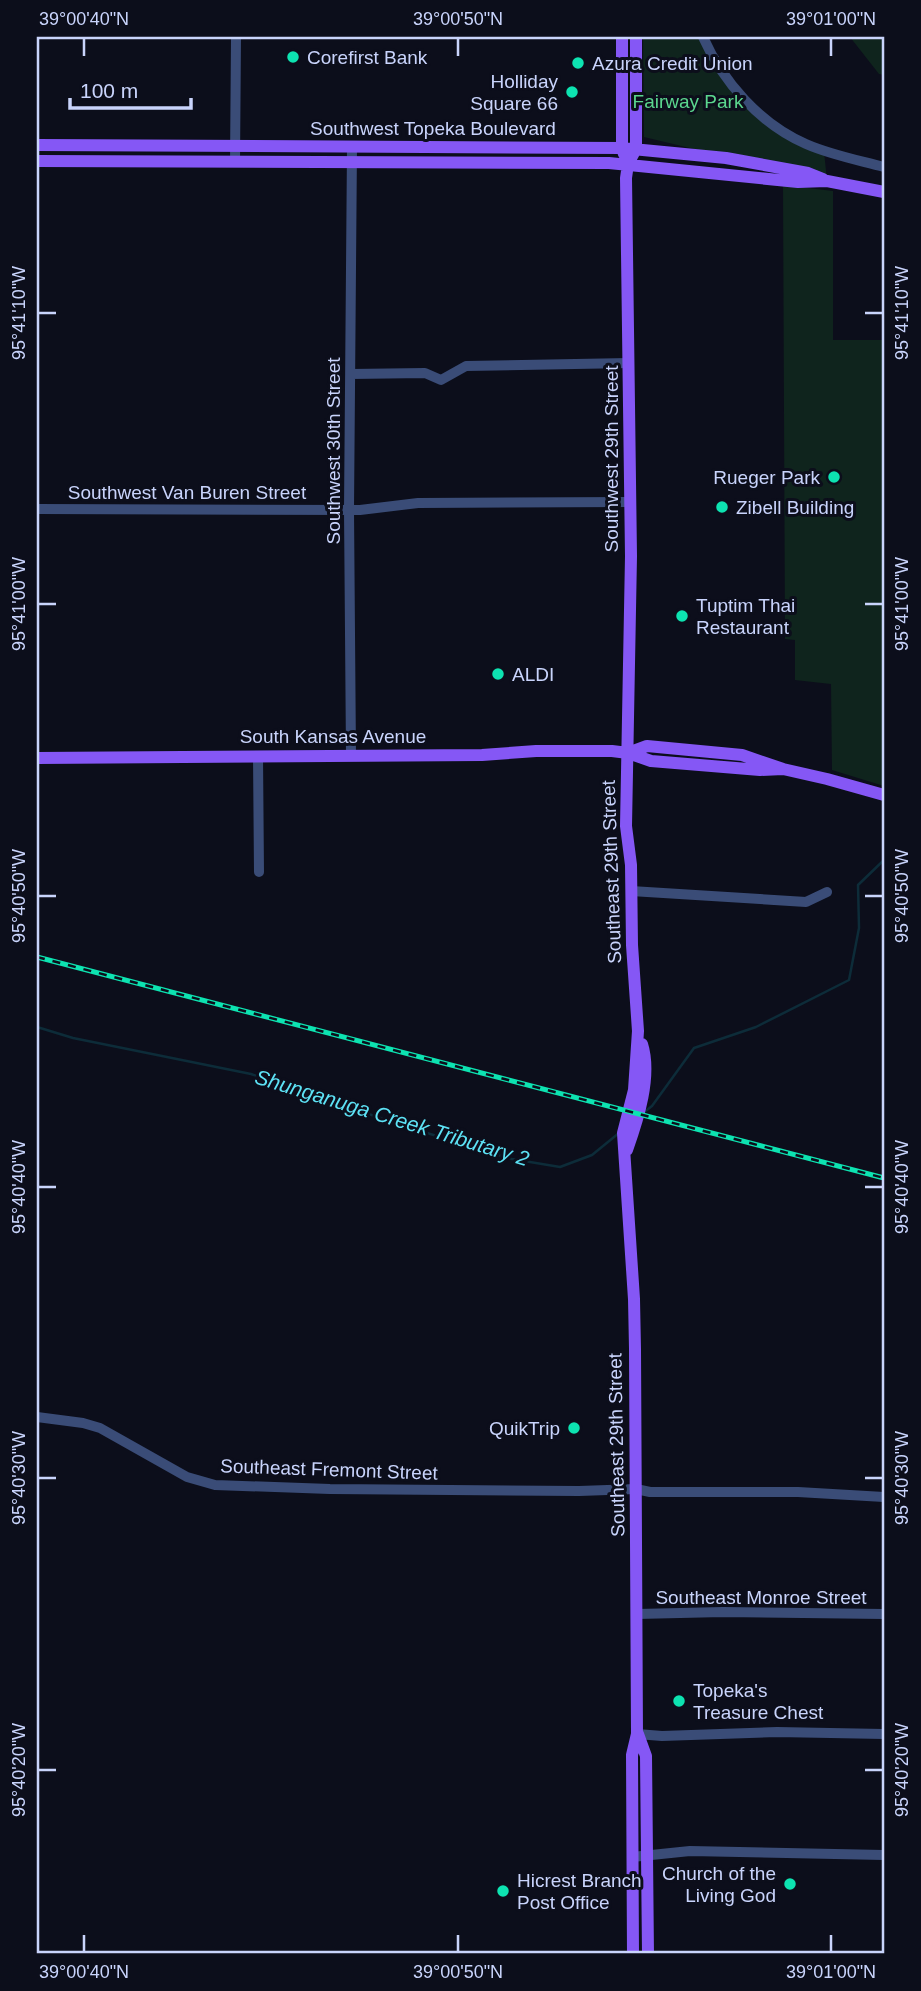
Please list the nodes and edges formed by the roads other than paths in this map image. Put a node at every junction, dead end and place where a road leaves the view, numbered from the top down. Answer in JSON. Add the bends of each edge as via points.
{"nodes":[{"id":1,"x":236,"y":37,"type":"edge"},
{"id":2,"x":622,"y":37,"type":"edge"},
{"id":3,"x":636,"y":37,"type":"edge"},
{"id":4,"x":704,"y":37,"type":"edge"},
{"id":5,"x":37,"y":145,"type":"edge"},
{"id":6,"x":236,"y":147,"type":"junction"},
{"id":7,"x":352,"y":147,"type":"junction"},
{"id":8,"x":622,"y":148,"type":"junction"},
{"id":9,"x":636,"y":149,"type":"junction"},
{"id":10,"x":37,"y":161,"type":"edge"},
{"id":11,"x":235,"y":162,"type":"junction"},
{"id":12,"x":352,"y":163,"type":"junction"},
{"id":13,"x":628,"y":164,"type":"junction"},
{"id":14,"x":884,"y":167,"type":"edge"},
{"id":15,"x":827,"y":181,"type":"junction"},
{"id":16,"x":884,"y":192,"type":"edge"},
{"id":17,"x":629,"y":363,"type":"junction"},
{"id":18,"x":351,"y":374,"type":"junction"},
{"id":19,"x":631,"y":502,"type":"junction"},
{"id":20,"x":37,"y":509,"type":"edge"},
{"id":21,"x":349,"y":510,"type":"junction"},
{"id":22,"x":628,"y":753,"type":"junction"},
{"id":23,"x":351,"y":755,"type":"junction"},
{"id":24,"x":258,"y":756,"type":"junction"},
{"id":25,"x":37,"y":758,"type":"edge"},
{"id":26,"x":884,"y":795,"type":"edge"},
{"id":27,"x":259,"y":872,"type":"dead end"},
{"id":28,"x":631,"y":891,"type":"junction"},
{"id":29,"x":827,"y":892,"type":"dead end"},
{"id":30,"x":37,"y":1417,"type":"edge"},
{"id":31,"x":636,"y":1489,"type":"junction"},
{"id":32,"x":884,"y":1497,"type":"edge"},
{"id":33,"x":637,"y":1614,"type":"junction"},
{"id":34,"x":884,"y":1614,"type":"edge"},
{"id":35,"x":638,"y":1734,"type":"junction"},
{"id":36,"x":884,"y":1734,"type":"edge"},
{"id":37,"x":884,"y":1855,"type":"edge"},
{"id":38,"x":632,"y":1857,"type":"junction"},
{"id":39,"x":647,"y":1858,"type":"junction"},
{"id":40,"x":633,"y":1954,"type":"edge"},
{"id":41,"x":648,"y":1954,"type":"edge"}],
"edges":[{"from":1,"to":6,"type":"street"},
{"from":2,"to":8,"type":"main road","name":"Southwest 29th Street"},
{"from":3,"to":9,"type":"main road","name":"Southwest 29th Street"},
{"from":4,"to":14,"type":"street","via":[[729,83],[779,129],[824,151]]},
{"from":5,"to":6,"type":"main road","name":"Southwest Topeka Boulevard"},
{"from":6,"to":7,"type":"main road","name":"Southwest Topeka Boulevard"},
{"from":6,"to":11,"type":"street"},
{"from":7,"to":8,"type":"main road","name":"Southwest Topeka Boulevard"},
{"from":7,"to":12,"type":"street","name":"Southwest 30th Street"},
{"from":8,"to":9,"type":"main road","name":"Southwest Topeka Boulevard"},
{"from":8,"to":13,"type":"main road","name":"Southwest 29th Street"},
{"from":9,"to":13,"type":"main road","name":"Southwest 29th Street"},
{"from":9,"to":15,"type":"main road","name":"Southwest Topeka Boulevard","via":[[726,158],[808,173]]},
{"from":10,"to":11,"type":"main road","name":"Southwest Topeka Boulevard"},
{"from":11,"to":12,"type":"main road","name":"Southwest Topeka Boulevard"},
{"from":12,"to":13,"type":"main road","name":"Southwest Topeka Boulevard"},
{"from":12,"to":18,"type":"street","name":"Southwest 30th Street"},
{"from":13,"to":15,"type":"main road","name":"Southwest Topeka Boulevard"},
{"from":13,"to":17,"type":"main road","name":"Southwest 29th Street"},
{"from":15,"to":16,"type":"main road","name":"Southwest Topeka Boulevard"},
{"from":17,"to":18,"type":"street","via":[[466,366],[441,380],[425,373]]},
{"from":17,"to":19,"type":"main road","name":"Southwest 29th Street"},
{"from":18,"to":21,"type":"street","name":"Southwest 30th Street"},
{"from":19,"to":21,"type":"street","name":"Southwest Van Buren Street","via":[[418,503]]},
{"from":19,"to":22,"type":"main road","name":"Southwest 29th Street"},
{"from":20,"to":21,"type":"street","name":"Southwest Van Buren Street"},
{"from":21,"to":23,"type":"street","name":"Southwest 30th Street"},
{"from":22,"to":23,"type":"main road","name":"South Kansas Avenue"},
{"from":22,"to":26,"type":"main road","name":"South Kansas Avenue","via":[[650,761],[783,769]]},
{"from":22,"to":28,"type":"main road","name":"Southeast 29th Street","via":[[626,826]]},
{"from":23,"to":24,"type":"main road","name":"South Kansas Avenue"},
{"from":24,"to":25,"type":"main road","name":"South Kansas Avenue"},
{"from":24,"to":27,"type":"street"},
{"from":28,"to":29,"type":"street","via":[[806,902]]},
{"from":28,"to":31,"type":"main road","name":"Southeast 29th Street","via":[[638,1031],[634,1090],[623,1133],[634,1299]]},
{"from":30,"to":31,"type":"street","name":"Southeast Fremont Street","via":[[100,1428],[187,1477],[215,1485]]},
{"from":31,"to":32,"type":"street","name":"Southeast Fremont Street"},
{"from":31,"to":33,"type":"main road","name":"Southeast 29th Street"},
{"from":33,"to":34,"type":"street","name":"Southeast Monroe Street"},
{"from":33,"to":35,"type":"main road","name":"Southeast 29th Street"},
{"from":35,"to":36,"type":"street"},
{"from":35,"to":38,"type":"main road","name":"Southeast 29th Street","via":[[632,1755]]},
{"from":35,"to":39,"type":"main road","name":"Southeast 29th Street","via":[[646,1756]]},
{"from":37,"to":39,"type":"street","via":[[690,1851]]},
{"from":38,"to":39,"type":"street"},
{"from":38,"to":40,"type":"main road","name":"Southeast 29th Street"},
{"from":39,"to":41,"type":"main road","name":"Southeast 29th Street"}]}
